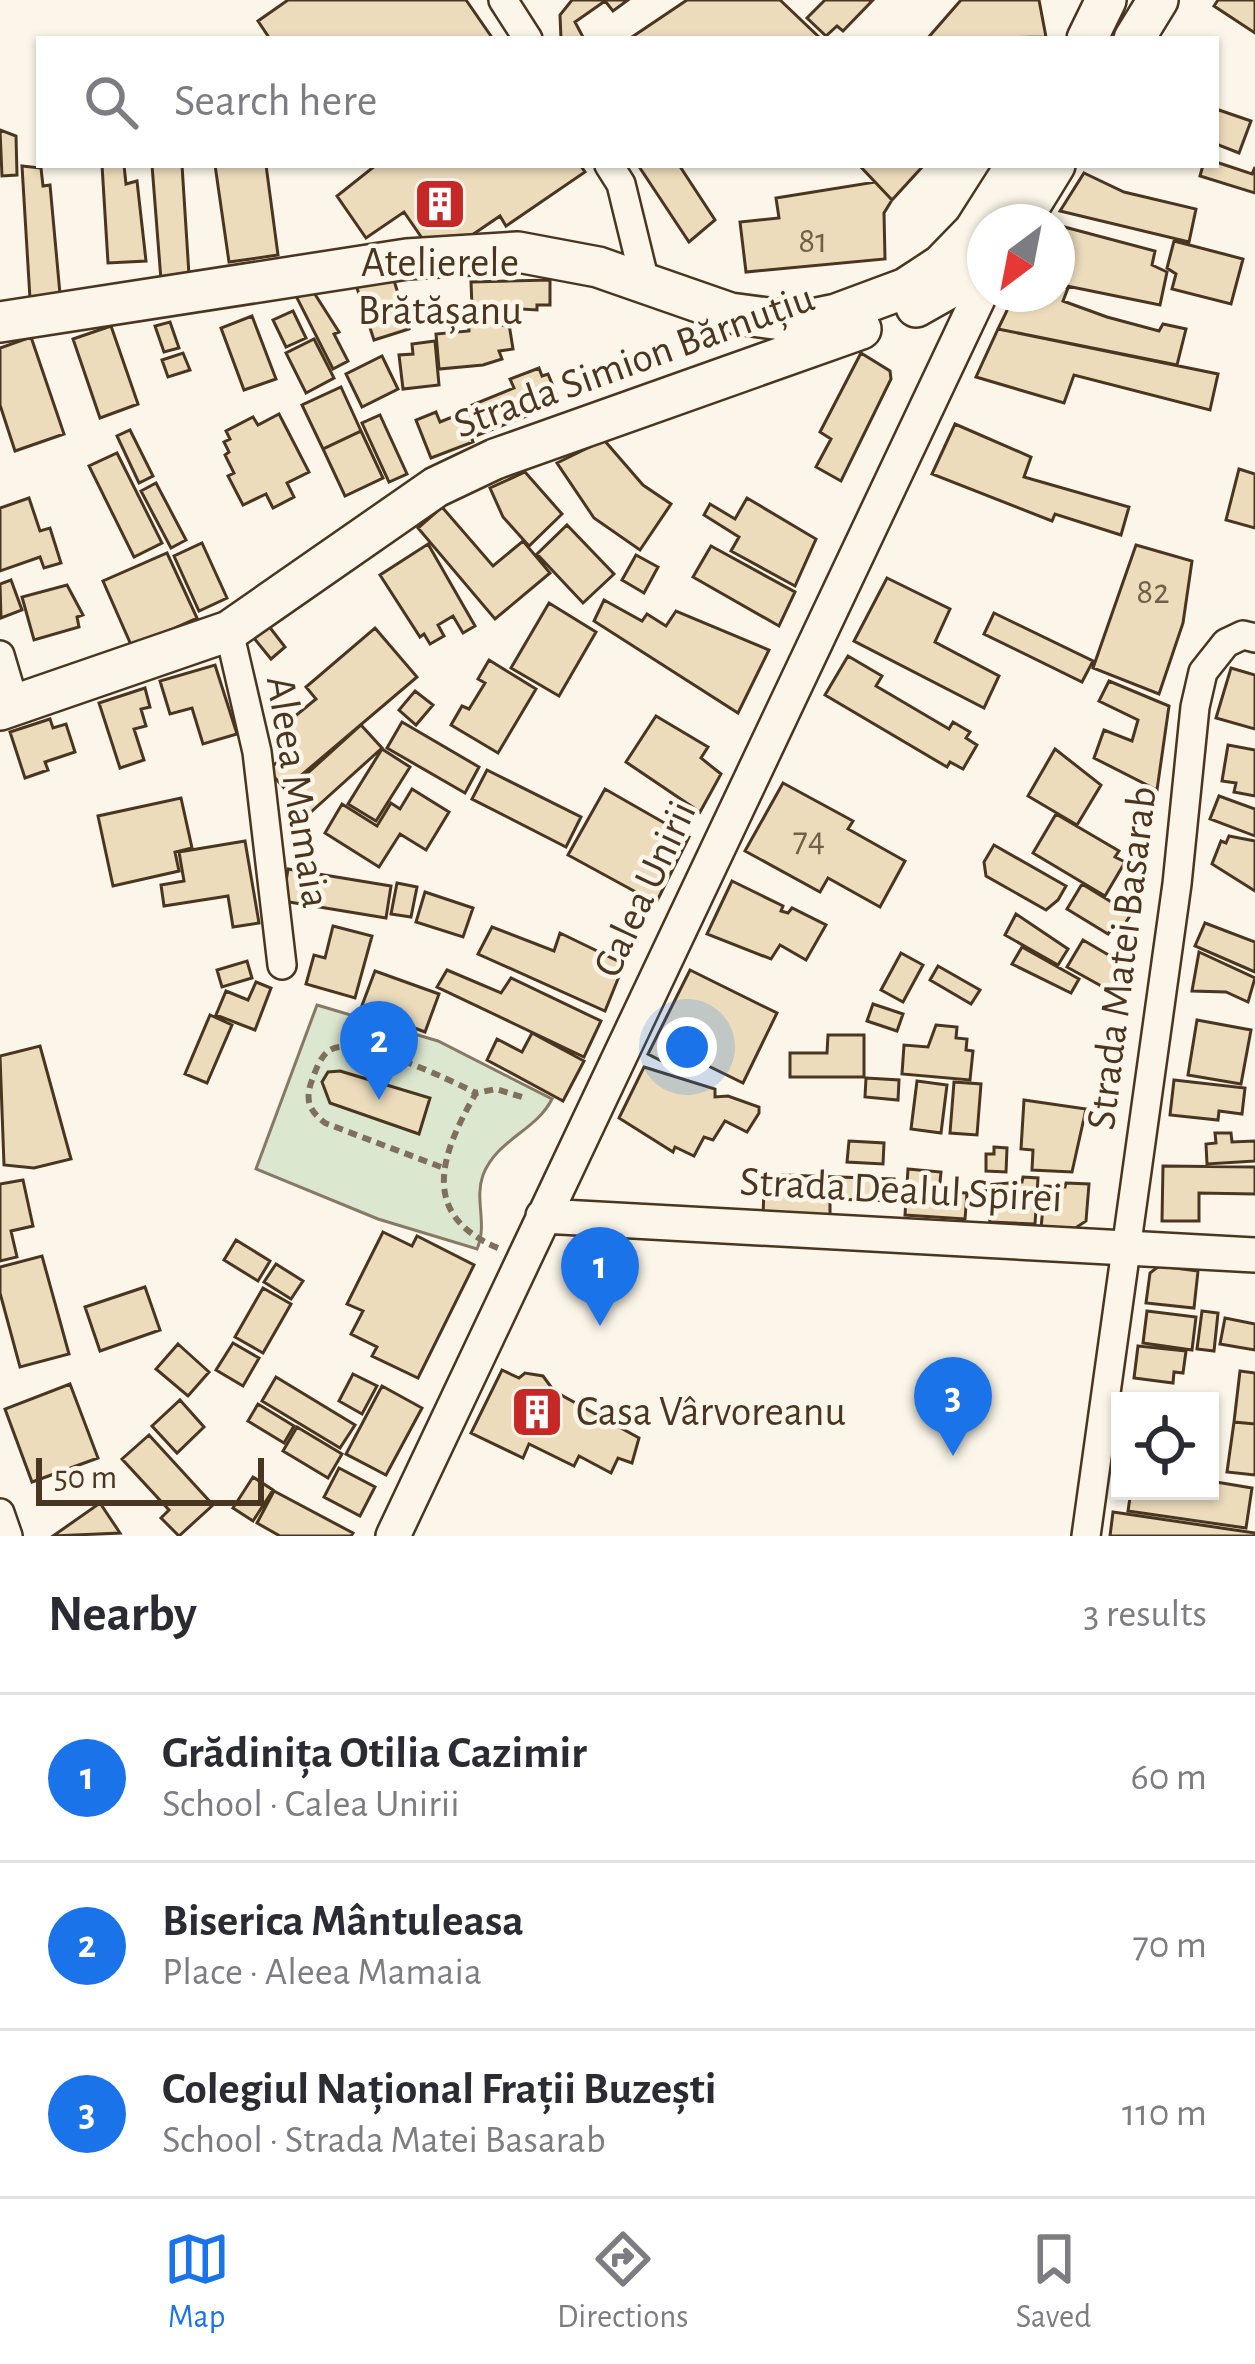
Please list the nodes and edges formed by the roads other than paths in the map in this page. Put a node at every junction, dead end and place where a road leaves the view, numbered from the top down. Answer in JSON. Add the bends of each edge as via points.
{"nodes":[{"id":1,"x":503,"y":0,"type":"edge"},
{"id":2,"x":1158,"y":0,"type":"edge"},
{"id":3,"x":526,"y":36,"type":"edge"},
{"id":4,"x":1135,"y":36,"type":"edge"},
{"id":5,"x":611,"y":168,"type":"edge"},
{"id":6,"x":1015,"y":168,"type":"edge"},
{"id":7,"x":1053,"y":168,"type":"edge"},
{"id":8,"x":999,"y":204,"type":"edge"},
{"id":9,"x":1031,"y":204,"type":"edge"},
{"id":10,"x":967,"y":254,"type":"edge"},
{"id":11,"x":967,"y":260,"type":"edge"},
{"id":12,"x":645,"y":282,"type":"junction"},
{"id":13,"x":972,"y":312,"type":"edge"},
{"id":14,"x":0,"y":322,"type":"edge"},
{"id":15,"x":229,"y":632,"type":"junction"},
{"id":16,"x":1255,"y":638,"type":"edge"},
{"id":17,"x":0,"y":655,"type":"edge"},
{"id":18,"x":7,"y":706,"type":"edge"},
{"id":19,"x":282,"y":965,"type":"dead end"},
{"id":20,"x":543,"y":1216,"type":"junction"},
{"id":21,"x":1126,"y":1246,"type":"junction"},
{"id":22,"x":1255,"y":1255,"type":"edge"},
{"id":23,"x":0,"y":1513,"type":"edge"},
{"id":24,"x":8,"y":1536,"type":"edge"},
{"id":25,"x":393,"y":1536,"type":"edge"},
{"id":26,"x":1086,"y":1536,"type":"edge"}],
"edges":[{"from":1,"to":3,"type":"street"},
{"from":2,"to":4,"type":"main road"},
{"from":5,"to":12,"type":"street"},
{"from":6,"to":8,"type":"main road"},
{"from":7,"to":9,"type":"main road"},
{"from":10,"to":12,"type":"main road","via":[[906,287],[797,322],[730,313]]},
{"from":11,"to":15,"type":"main road","name":"Strada Simion Bărnuțiu","via":[[904,313],[436,487]]},
{"from":12,"to":14,"type":"main road","via":[[550,255],[466,254]]},
{"from":13,"to":20,"type":"street","name":"Calea Unirii"},
{"from":15,"to":18,"type":"main road","name":"Strada Simion Bărnuțiu"},
{"from":15,"to":19,"type":"street","name":"Aleea Mamaia","via":[[257,752]]},
{"from":16,"to":21,"type":"street","name":"Strada Matei Basarab","via":[[1243,635],[1215,654],[1195,707]]},
{"from":17,"to":18,"type":"street"},
{"from":20,"to":21,"type":"street","name":"Strada Dealul Spirei"},
{"from":20,"to":25,"type":"street","name":"Calea Unirii"},
{"from":21,"to":22,"type":"street","name":"Strada Dealul Spirei"},
{"from":21,"to":26,"type":"street","name":"Strada Matei Basarab"},
{"from":23,"to":24,"type":"street"}]}
